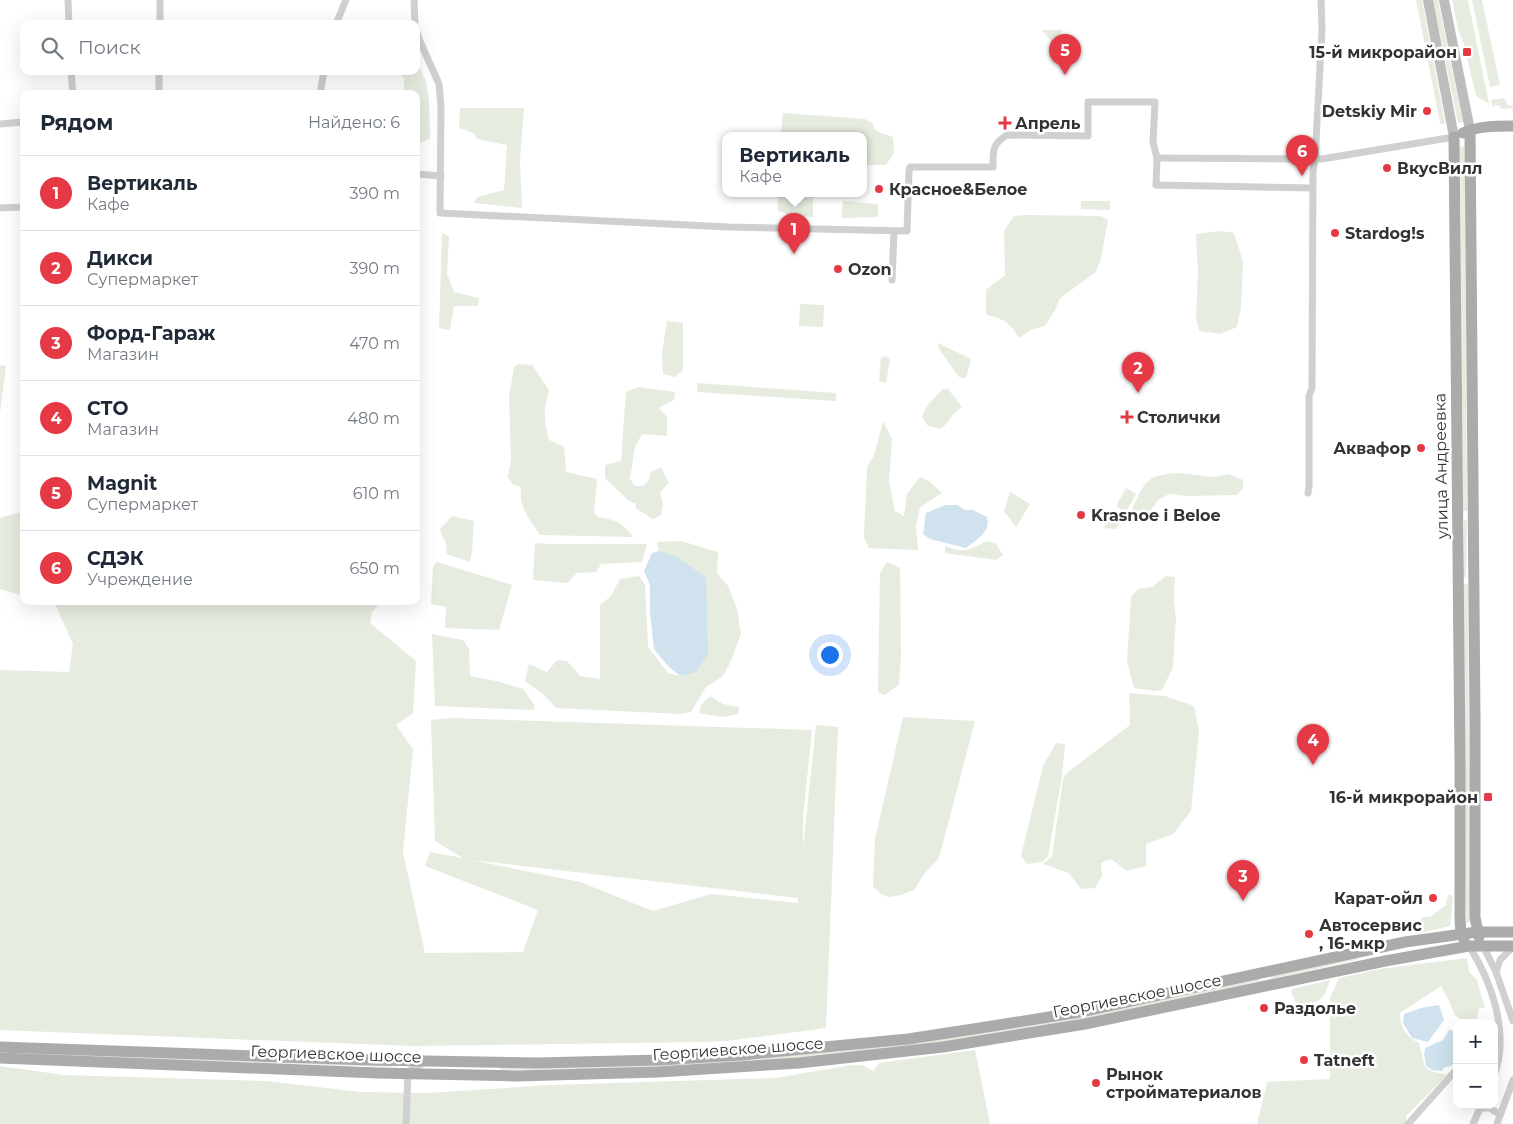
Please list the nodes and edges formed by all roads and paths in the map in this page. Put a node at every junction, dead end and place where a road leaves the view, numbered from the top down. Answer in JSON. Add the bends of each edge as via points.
{"nodes":[{"id":1,"x":68,"y":0,"type":"edge"},
{"id":2,"x":160,"y":0,"type":"edge"},
{"id":3,"x":346,"y":0,"type":"edge"},
{"id":4,"x":414,"y":0,"type":"edge"},
{"id":5,"x":1321,"y":0,"type":"edge"},
{"id":6,"x":1428,"y":0,"type":"edge"},
{"id":7,"x":1444,"y":0,"type":"edge"},
{"id":8,"x":69,"y":20,"type":"edge"},
{"id":9,"x":160,"y":20,"type":"edge"},
{"id":10,"x":338,"y":20,"type":"edge"},
{"id":11,"x":415,"y":20,"type":"edge"},
{"id":12,"x":420,"y":41,"type":"edge"},
{"id":13,"x":71,"y":75,"type":"edge"},
{"id":14,"x":159,"y":75,"type":"edge"},
{"id":15,"x":323,"y":75,"type":"edge"},
{"id":16,"x":73,"y":90,"type":"edge"},
{"id":17,"x":159,"y":90,"type":"edge"},
{"id":18,"x":321,"y":90,"type":"edge"},
{"id":19,"x":20,"y":122,"type":"edge"},
{"id":20,"x":0,"y":124,"type":"edge"},
{"id":21,"x":1513,"y":126,"type":"edge"},
{"id":22,"x":1470,"y":132,"type":"junction"},
{"id":23,"x":1513,"y":133,"type":"edge"},
{"id":24,"x":1454,"y":137,"type":"junction"},
{"id":25,"x":1157,"y":158,"type":"junction"},
{"id":26,"x":1315,"y":160,"type":"junction"},
{"id":27,"x":420,"y":174,"type":"edge"},
{"id":28,"x":441,"y":176,"type":"junction"},
{"id":29,"x":1312,"y":188,"type":"junction"},
{"id":30,"x":20,"y":207,"type":"edge"},
{"id":31,"x":0,"y":208,"type":"edge"},
{"id":32,"x":894,"y":232,"type":"junction"},
{"id":33,"x":892,"y":280,"type":"dead end"},
{"id":34,"x":1308,"y":493,"type":"dead end"},
{"id":35,"x":1458,"y":518,"type":"junction"},
{"id":36,"x":1473,"y":518,"type":"junction"},
{"id":37,"x":1458,"y":578,"type":"junction"},
{"id":38,"x":1473,"y":578,"type":"junction"},
{"id":39,"x":1477,"y":932,"type":"junction"},
{"id":40,"x":1513,"y":932,"type":"edge"},
{"id":41,"x":1461,"y":934,"type":"junction"},
{"id":42,"x":1469,"y":946,"type":"junction"},
{"id":43,"x":1483,"y":946,"type":"junction"},
{"id":44,"x":1513,"y":946,"type":"edge"},
{"id":45,"x":1496,"y":972,"type":"junction"},
{"id":46,"x":1257,"y":975,"type":"junction"},
{"id":47,"x":1261,"y":988,"type":"junction"},
{"id":48,"x":1495,"y":1019,"type":"edge"},
{"id":49,"x":1513,"y":1021,"type":"edge"},
{"id":50,"x":1498,"y":1037,"type":"edge"},
{"id":51,"x":0,"y":1047,"type":"edge"},
{"id":52,"x":0,"y":1058,"type":"edge"},
{"id":53,"x":427,"y":1061,"type":"junction"},
{"id":54,"x":1498,"y":1061,"type":"edge"},
{"id":55,"x":408,"y":1073,"type":"junction"},
{"id":56,"x":1453,"y":1074,"type":"edge"},
{"id":57,"x":1513,"y":1080,"type":"edge"},
{"id":58,"x":1479,"y":1109,"type":"edge"},
{"id":59,"x":1492,"y":1109,"type":"edge"},
{"id":60,"x":1500,"y":1114,"type":"junction"},
{"id":61,"x":406,"y":1124,"type":"edge"},
{"id":62,"x":1408,"y":1124,"type":"edge"},
{"id":63,"x":1474,"y":1124,"type":"edge"},
{"id":64,"x":1497,"y":1124,"type":"edge"}],
"edges":[{"from":1,"to":8,"type":"street"},
{"from":2,"to":9,"type":"street"},
{"from":3,"to":10,"type":"street"},
{"from":4,"to":11,"type":"street"},
{"from":5,"to":26,"type":"street"},
{"from":6,"to":24,"type":"main road","name":"улица Андреевка"},
{"from":7,"to":22,"type":"main road","name":"улица Андреевка"},
{"from":12,"to":28,"type":"street","via":[[439,84]]},
{"from":13,"to":16,"type":"street"},
{"from":14,"to":17,"type":"street"},
{"from":15,"to":18,"type":"street"},
{"from":19,"to":20,"type":"street"},
{"from":21,"to":22,"type":"main road"},
{"from":22,"to":23,"type":"main road"},
{"from":22,"to":24,"type":"main road"},
{"from":22,"to":36,"type":"main road","name":"улица Андреевка"},
{"from":24,"to":26,"type":"street"},
{"from":24,"to":35,"type":"main road","name":"улица Андреевка"},
{"from":25,"to":26,"type":"street"},
{"from":25,"to":29,"type":"street","via":[[1156,185]]},
{"from":25,"to":32,"type":"street","via":[[1153,142],[1155,102],[1088,102],[1088,136],[1007,136],[993,148],[993,167],[910,167],[908,231]]},
{"from":26,"to":29,"type":"street"},
{"from":27,"to":28,"type":"street"},
{"from":28,"to":32,"type":"street","via":[[440,213]]},
{"from":29,"to":34,"type":"street","via":[[1312,388],[1309,396]]},
{"from":30,"to":31,"type":"street"},
{"from":32,"to":33,"type":"street"},
{"from":35,"to":36,"type":"main road"},
{"from":35,"to":37,"type":"main road","name":"улица Андреевка"},
{"from":36,"to":38,"type":"main road","name":"улица Андреевка"},
{"from":37,"to":38,"type":"main road"},
{"from":37,"to":41,"type":"main road","name":"улица Андреевка"},
{"from":38,"to":39,"type":"main road","name":"улица Андреевка"},
{"from":39,"to":40,"type":"main road","name":"Георгиевское шоссе"},
{"from":39,"to":41,"type":"main road","name":"Георгиевское шоссе"},
{"from":39,"to":43,"type":"main road","name":"улица Андреевка"},
{"from":41,"to":42,"type":"main road"},
{"from":41,"to":46,"type":"main road","name":"Георгиевское шоссе","via":[[1406,942]]},
{"from":42,"to":43,"type":"main road","name":"Георгиевское шоссе"},
{"from":42,"to":47,"type":"main road","name":"Георгиевское шоссе","via":[[1365,964]]},
{"from":42,"to":48,"type":"street","via":[[1484,971]]},
{"from":43,"to":44,"type":"main road","name":"Георгиевское шоссе"},
{"from":43,"to":45,"type":"street"},
{"from":44,"to":45,"type":"street","via":[[1500,960]]},
{"from":45,"to":49,"type":"street"},
{"from":46,"to":47,"type":"street","via":[[1263,976],[1265,981]]},
{"from":46,"to":53,"type":"main road","name":"Георгиевское шоссе","via":[[1080,1012],[859,1044],[659,1060],[537,1064]]},
{"from":47,"to":55,"type":"main road","name":"Георгиевское шоссе","via":[[1085,1024],[935,1048],[799,1063],[568,1075]]},
{"from":50,"to":54,"type":"street"},
{"from":51,"to":53,"type":"main road","name":"Георгиевское шоссе"},
{"from":52,"to":55,"type":"main road","name":"Георгиевское шоссе"},
{"from":53,"to":55,"type":"street"},
{"from":55,"to":61,"type":"street"},
{"from":56,"to":62,"type":"street"},
{"from":57,"to":60,"type":"street"},
{"from":58,"to":63,"type":"street"},
{"from":59,"to":60,"type":"street"},
{"from":60,"to":64,"type":"street"}]}
